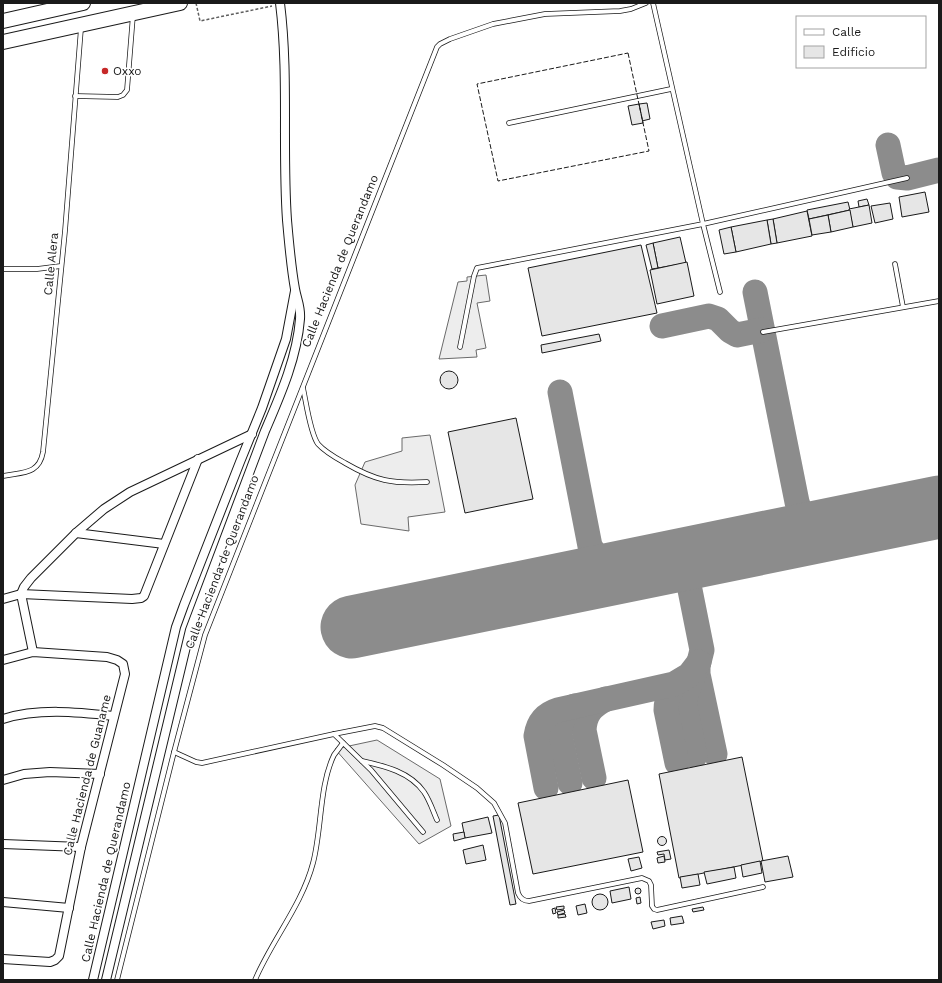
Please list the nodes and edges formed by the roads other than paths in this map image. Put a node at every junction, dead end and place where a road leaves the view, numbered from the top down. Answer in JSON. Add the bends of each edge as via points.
{"nodes":[{"id":1,"x":83,"y":3,"type":"edge"},
{"id":2,"x":180,"y":3,"type":"edge"},
{"id":3,"x":646,"y":3,"type":"edge"},
{"id":4,"x":653,"y":3,"type":"edge"},
{"id":5,"x":280,"y":4,"type":"edge"},
{"id":6,"x":133,"y":14,"type":"junction"},
{"id":7,"x":3,"y":21,"type":"edge"},
{"id":8,"x":81,"y":26,"type":"junction"},
{"id":9,"x":3,"y":42,"type":"edge"},
{"id":10,"x":671,"y":89,"type":"junction"},
{"id":11,"x":76,"y":96,"type":"junction"},
{"id":12,"x":509,"y":123,"type":"dead end"},
{"id":13,"x":907,"y":178,"type":"dead end"},
{"id":14,"x":703,"y":224,"type":"junction"},
{"id":15,"x":895,"y":264,"type":"dead end"},
{"id":16,"x":61,"y":266,"type":"junction"},
{"id":17,"x":3,"y":269,"type":"edge"},
{"id":18,"x":295,"y":291,"type":"junction"},
{"id":19,"x":720,"y":292,"type":"dead end"},
{"id":20,"x":939,"y":301,"type":"edge"},
{"id":21,"x":903,"y":307,"type":"junction"},
{"id":22,"x":763,"y":332,"type":"dead end"},
{"id":23,"x":460,"y":347,"type":"dead end"},
{"id":24,"x":303,"y":387,"type":"junction"},
{"id":25,"x":265,"y":431,"type":"junction"},
{"id":26,"x":251,"y":434,"type":"junction"},
{"id":27,"x":198,"y":459,"type":"junction"},
{"id":28,"x":3,"y":476,"type":"edge"},
{"id":29,"x":427,"y":482,"type":"dead end"},
{"id":30,"x":76,"y":533,"type":"junction"},
{"id":31,"x":164,"y":544,"type":"junction"},
{"id":32,"x":21,"y":594,"type":"junction"},
{"id":33,"x":3,"y":599,"type":"edge"},
{"id":34,"x":33,"y":652,"type":"junction"},
{"id":35,"x":3,"y":660,"type":"edge"},
{"id":36,"x":114,"y":716,"type":"junction"},
{"id":37,"x":3,"y":719,"type":"edge"},
{"id":38,"x":334,"y":734,"type":"junction"},
{"id":39,"x":344,"y":743,"type":"junction"},
{"id":40,"x":174,"y":752,"type":"junction"},
{"id":41,"x":362,"y":761,"type":"junction"},
{"id":42,"x":100,"y":774,"type":"junction"},
{"id":43,"x":3,"y":780,"type":"edge"},
{"id":44,"x":437,"y":820,"type":"dead end"},
{"id":45,"x":423,"y":832,"type":"dead end"},
{"id":46,"x":3,"y":844,"type":"edge"},
{"id":47,"x":81,"y":847,"type":"junction"},
{"id":48,"x":764,"y":887,"type":"dead end"},
{"id":49,"x":3,"y":902,"type":"edge"},
{"id":50,"x":69,"y":908,"type":"junction"},
{"id":51,"x":3,"y":959,"type":"edge"},
{"id":52,"x":93,"y":980,"type":"edge"},
{"id":53,"x":106,"y":980,"type":"edge"},
{"id":54,"x":118,"y":980,"type":"edge"},
{"id":55,"x":255,"y":980,"type":"edge"}],
"edges":[{"from":1,"to":7,"type":"highway"},
{"from":2,"to":6,"type":"highway"},
{"from":3,"to":24,"type":"lane","name":"Calle Hacienda de Querandamo","via":[[620,11],[544,14],[494,24],[450,38],[437,47]]},
{"from":4,"to":10,"type":"lane"},
{"from":5,"to":18,"type":"street","name":"Calle Hacienda de Querandamo","via":[[286,67],[287,220]]},
{"from":6,"to":8,"type":"highway"},
{"from":6,"to":11,"type":"lane","via":[[125,93],[118,97]]},
{"from":8,"to":9,"type":"highway"},
{"from":8,"to":11,"type":"lane","name":"Calle Alera"},
{"from":10,"to":12,"type":"lane"},
{"from":10,"to":14,"type":"lane"},
{"from":11,"to":16,"type":"lane","name":"Calle Alera"},
{"from":13,"to":14,"type":"lane"},
{"from":14,"to":19,"type":"lane"},
{"from":14,"to":23,"type":"lane","via":[[477,268]]},
{"from":15,"to":21,"type":"lane"},
{"from":16,"to":17,"type":"lane"},
{"from":16,"to":28,"type":"lane","name":"Calle Alera","via":[[42,461],[30,471]]},
{"from":18,"to":25,"type":"street","name":"Calle Hacienda de Querandamo","via":[[300,319],[293,352],[277,404]]},
{"from":18,"to":26,"type":"street","name":"Calle Hacienda de Querandamo","via":[[286,339]]},
{"from":20,"to":21,"type":"lane"},
{"from":21,"to":22,"type":"lane"},
{"from":24,"to":29,"type":"lane","via":[[318,444],[335,457],[372,477],[395,482]]},
{"from":24,"to":40,"type":"lane","name":"Calle Hacienda de Querandamo","via":[[205,635]]},
{"from":25,"to":26,"type":"street"},
{"from":25,"to":53,"type":"street","name":"Calle Hacienda de Querandamo","via":[[190,630]]},
{"from":26,"to":27,"type":"street"},
{"from":26,"to":52,"type":"street","name":"Calle Hacienda de Querandamo","via":[[176,627]]},
{"from":27,"to":30,"type":"street","via":[[130,492],[104,509]]},
{"from":27,"to":31,"type":"street"},
{"from":30,"to":31,"type":"street"},
{"from":30,"to":32,"type":"street","via":[[31,578]]},
{"from":31,"to":32,"type":"street","via":[[141,598]]},
{"from":32,"to":33,"type":"street"},
{"from":32,"to":34,"type":"street"},
{"from":34,"to":35,"type":"street","name":"Calle Hacienda de Guaname"},
{"from":34,"to":36,"type":"street","name":"Calle Hacienda de Guaname","via":[[107,657],[124,664],[125,674]]},
{"from":36,"to":37,"type":"street","via":[[80,712],[36,712]]},
{"from":36,"to":42,"type":"street","name":"Calle Hacienda de Guaname"},
{"from":38,"to":39,"type":"lane"},
{"from":38,"to":40,"type":"lane","via":[[202,763]]},
{"from":38,"to":48,"type":"lane","via":[[374,726],[383,728],[477,788],[494,803],[505,823],[518,893],[525,901],[642,878],[651,885],[652,906],[657,910]]},
{"from":39,"to":41,"type":"lane"},
{"from":39,"to":55,"type":"lane","via":[[331,764],[313,862],[303,889]]},
{"from":40,"to":54,"type":"lane","name":"Calle Hacienda de Querandamo"},
{"from":41,"to":44,"type":"lane","via":[[399,772],[415,782],[424,793]]},
{"from":41,"to":45,"type":"lane"},
{"from":42,"to":43,"type":"street","via":[[50,772],[24,774]]},
{"from":42,"to":47,"type":"street","name":"Calle Hacienda de Guaname"},
{"from":46,"to":47,"type":"street"},
{"from":47,"to":50,"type":"street","name":"Calle Hacienda de Guaname"},
{"from":49,"to":50,"type":"street"},
{"from":50,"to":51,"type":"street","name":"Calle Hacienda de Guaname","via":[[59,956],[55,960],[50,962]]}]}
